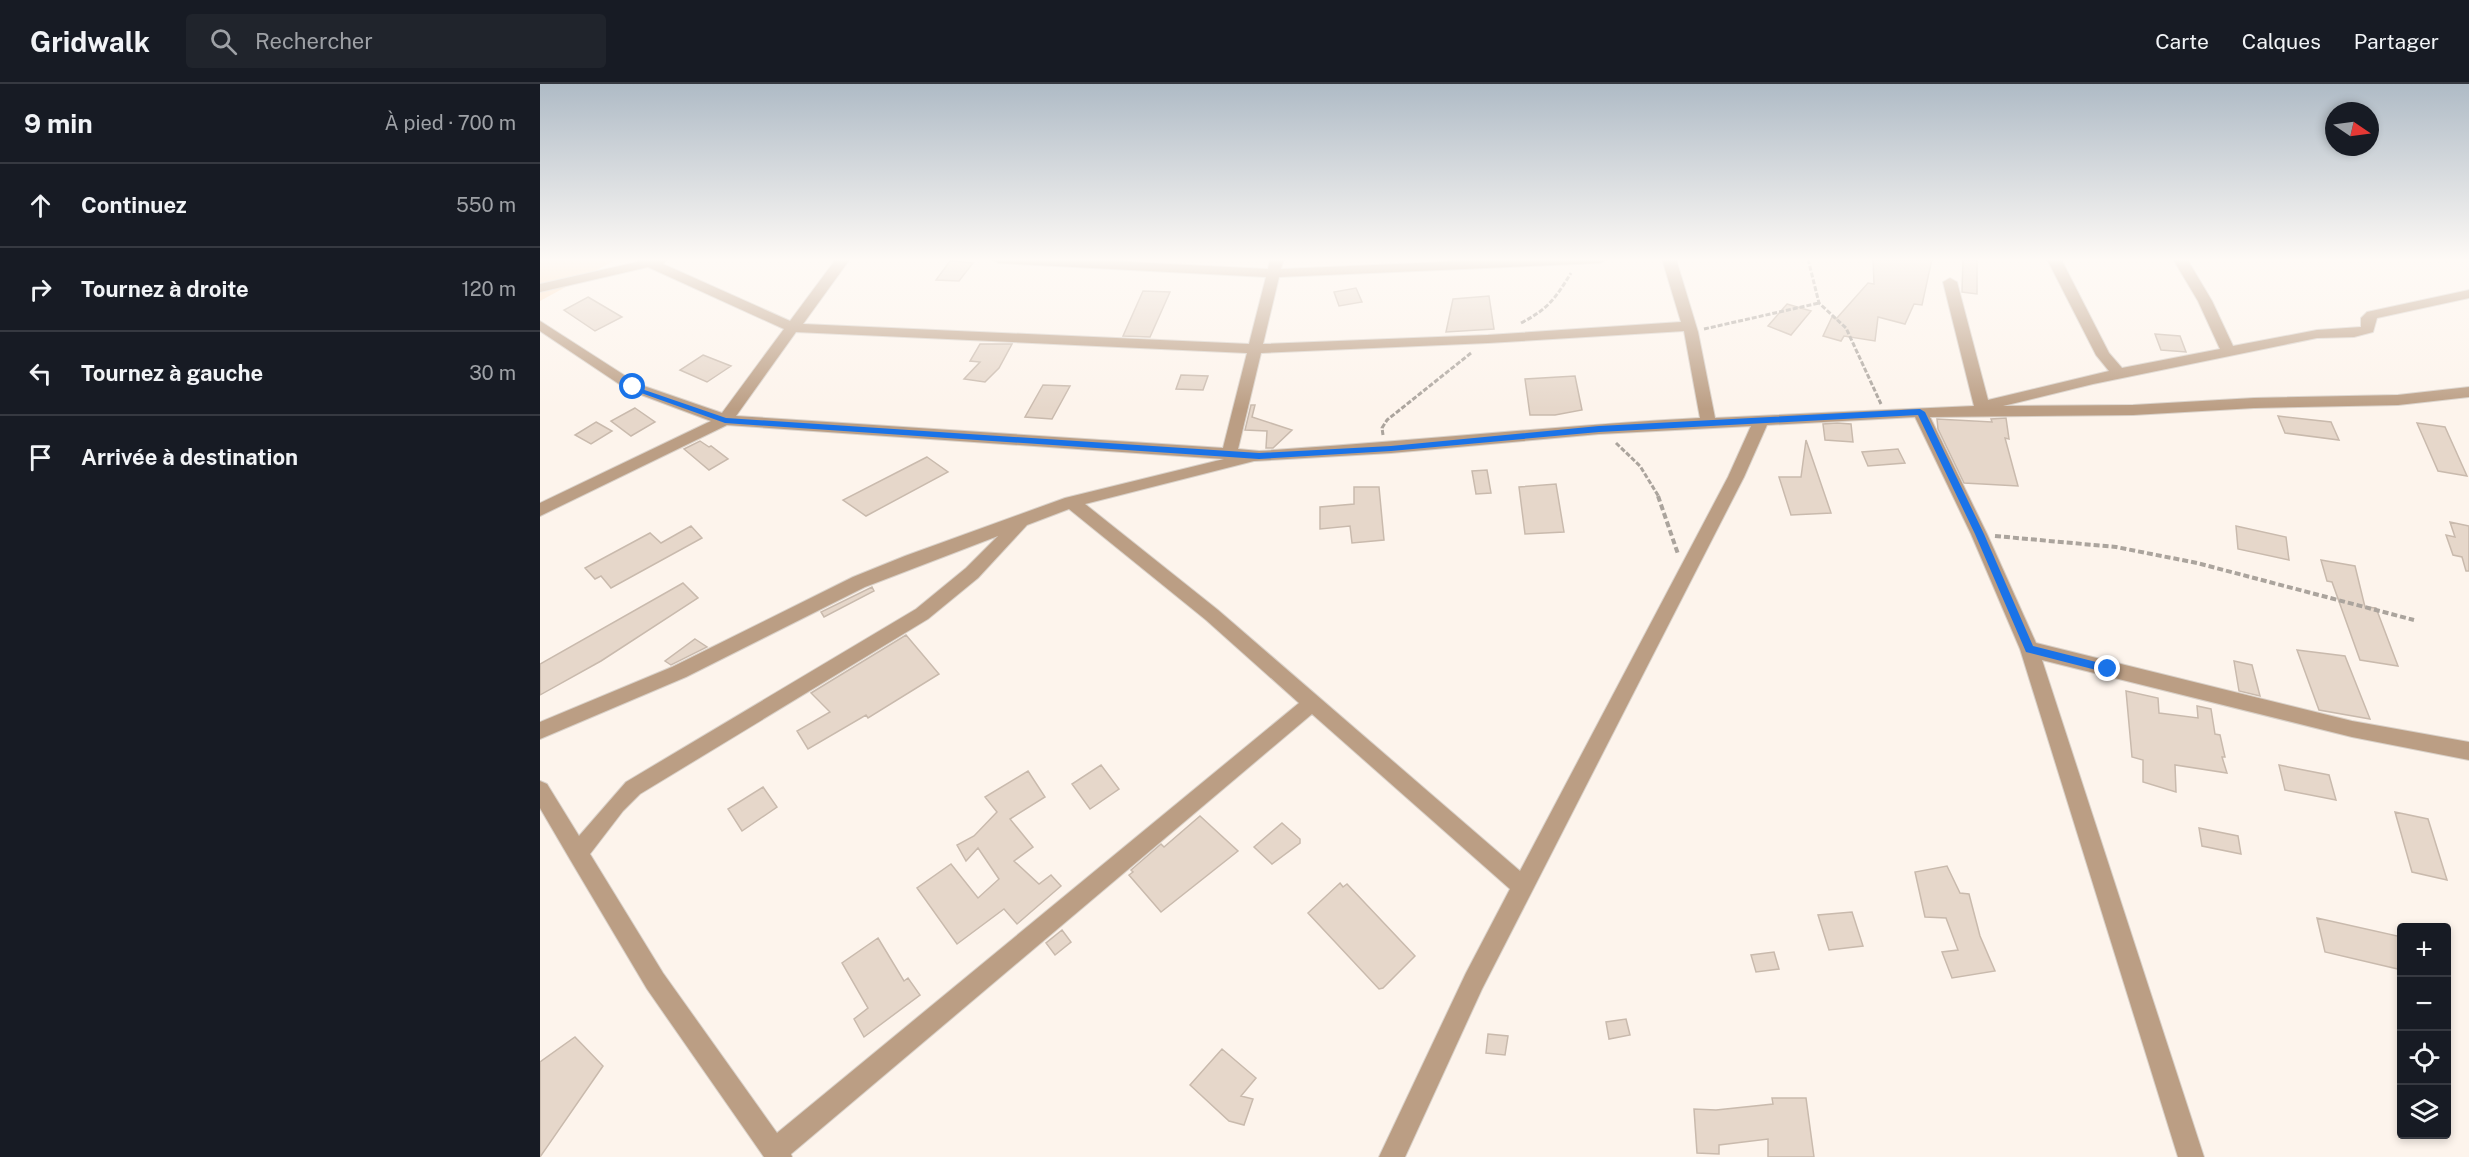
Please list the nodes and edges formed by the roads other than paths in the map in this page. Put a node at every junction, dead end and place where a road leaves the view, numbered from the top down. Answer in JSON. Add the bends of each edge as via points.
{"nodes":[{"id":1,"x":752,"y":309,"type":"edge"},
{"id":2,"x":807,"y":309,"type":"edge"},
{"id":3,"x":1264,"y":309,"type":"edge"},
{"id":4,"x":1684,"y":309,"type":"edge"},
{"id":5,"x":1957,"y":309,"type":"edge"},
{"id":6,"x":2080,"y":309,"type":"edge"},
{"id":7,"x":2209,"y":309,"type":"edge"},
{"id":8,"x":2399,"y":309,"type":"edge"},
{"id":9,"x":540,"y":326,"type":"edge"},
{"id":10,"x":794,"y":328,"type":"junction"},
{"id":11,"x":1690,"y":329,"type":"junction"},
{"id":12,"x":1254,"y":349,"type":"junction"},
{"id":13,"x":2229,"y":353,"type":"junction"},
{"id":14,"x":2118,"y":374,"type":"junction"},
{"id":15,"x":2469,"y":392,"type":"edge"},
{"id":16,"x":1982,"y":409,"type":"junction"},
{"id":17,"x":1920,"y":412,"type":"junction"},
{"id":18,"x":725,"y":420,"type":"junction"},
{"id":19,"x":1761,"y":421,"type":"junction"},
{"id":20,"x":1709,"y":424,"type":"junction"},
{"id":21,"x":1229,"y":454,"type":"junction"},
{"id":22,"x":1259,"y":456,"type":"junction"},
{"id":23,"x":1071,"y":502,"type":"junction"},
{"id":24,"x":540,"y":510,"type":"edge"},
{"id":25,"x":1022,"y":521,"type":"junction"},
{"id":26,"x":2029,"y":649,"type":"junction"},
{"id":27,"x":1312,"y":703,"type":"junction"},
{"id":28,"x":540,"y":731,"type":"edge"},
{"id":29,"x":2469,"y":751,"type":"edge"},
{"id":30,"x":540,"y":790,"type":"edge"},
{"id":31,"x":578,"y":854,"type":"junction"},
{"id":32,"x":1523,"y":887,"type":"junction"},
{"id":33,"x":777,"y":1154,"type":"edge"},
{"id":34,"x":1392,"y":1157,"type":"edge"},
{"id":35,"x":2191,"y":1157,"type":"edge"}],
"edges":[{"from":1,"to":10,"type":"street"},
{"from":2,"to":10,"type":"street"},
{"from":3,"to":12,"type":"street"},
{"from":4,"to":11,"type":"street"},
{"from":5,"to":16,"type":"street"},
{"from":6,"to":14,"type":"street","via":[[2103,355]]},
{"from":7,"to":13,"type":"street"},
{"from":8,"to":13,"type":"street","via":[[2372,315],[2365,331],[2317,334]]},
{"from":9,"to":18,"type":"street","via":[[633,387]]},
{"from":10,"to":12,"type":"street"},
{"from":10,"to":18,"type":"street"},
{"from":11,"to":12,"type":"street"},
{"from":11,"to":20,"type":"street"},
{"from":12,"to":21,"type":"street"},
{"from":13,"to":14,"type":"street"},
{"from":14,"to":16,"type":"street"},
{"from":15,"to":16,"type":"street","via":[[2398,400],[2133,410]]},
{"from":16,"to":17,"type":"street"},
{"from":17,"to":19,"type":"street"},
{"from":17,"to":26,"type":"street"},
{"from":18,"to":21,"type":"street"},
{"from":18,"to":24,"type":"street"},
{"from":19,"to":20,"type":"street"},
{"from":19,"to":32,"type":"street","via":[[1736,477]]},
{"from":20,"to":22,"type":"street"},
{"from":21,"to":22,"type":"street"},
{"from":22,"to":23,"type":"street"},
{"from":23,"to":25,"type":"street"},
{"from":23,"to":27,"type":"street","via":[[1212,615]]},
{"from":25,"to":28,"type":"street","via":[[859,582],[679,672]]},
{"from":25,"to":31,"type":"street","via":[[972,573],[922,614],[633,788]]},
{"from":26,"to":29,"type":"street","via":[[2352,729]]},
{"from":26,"to":35,"type":"street"},
{"from":27,"to":32,"type":"street"},
{"from":27,"to":33,"type":"street"},
{"from":30,"to":31,"type":"street"},
{"from":31,"to":33,"type":"street","via":[[655,981]]},
{"from":32,"to":34,"type":"street","via":[[1474,981]]}]}
